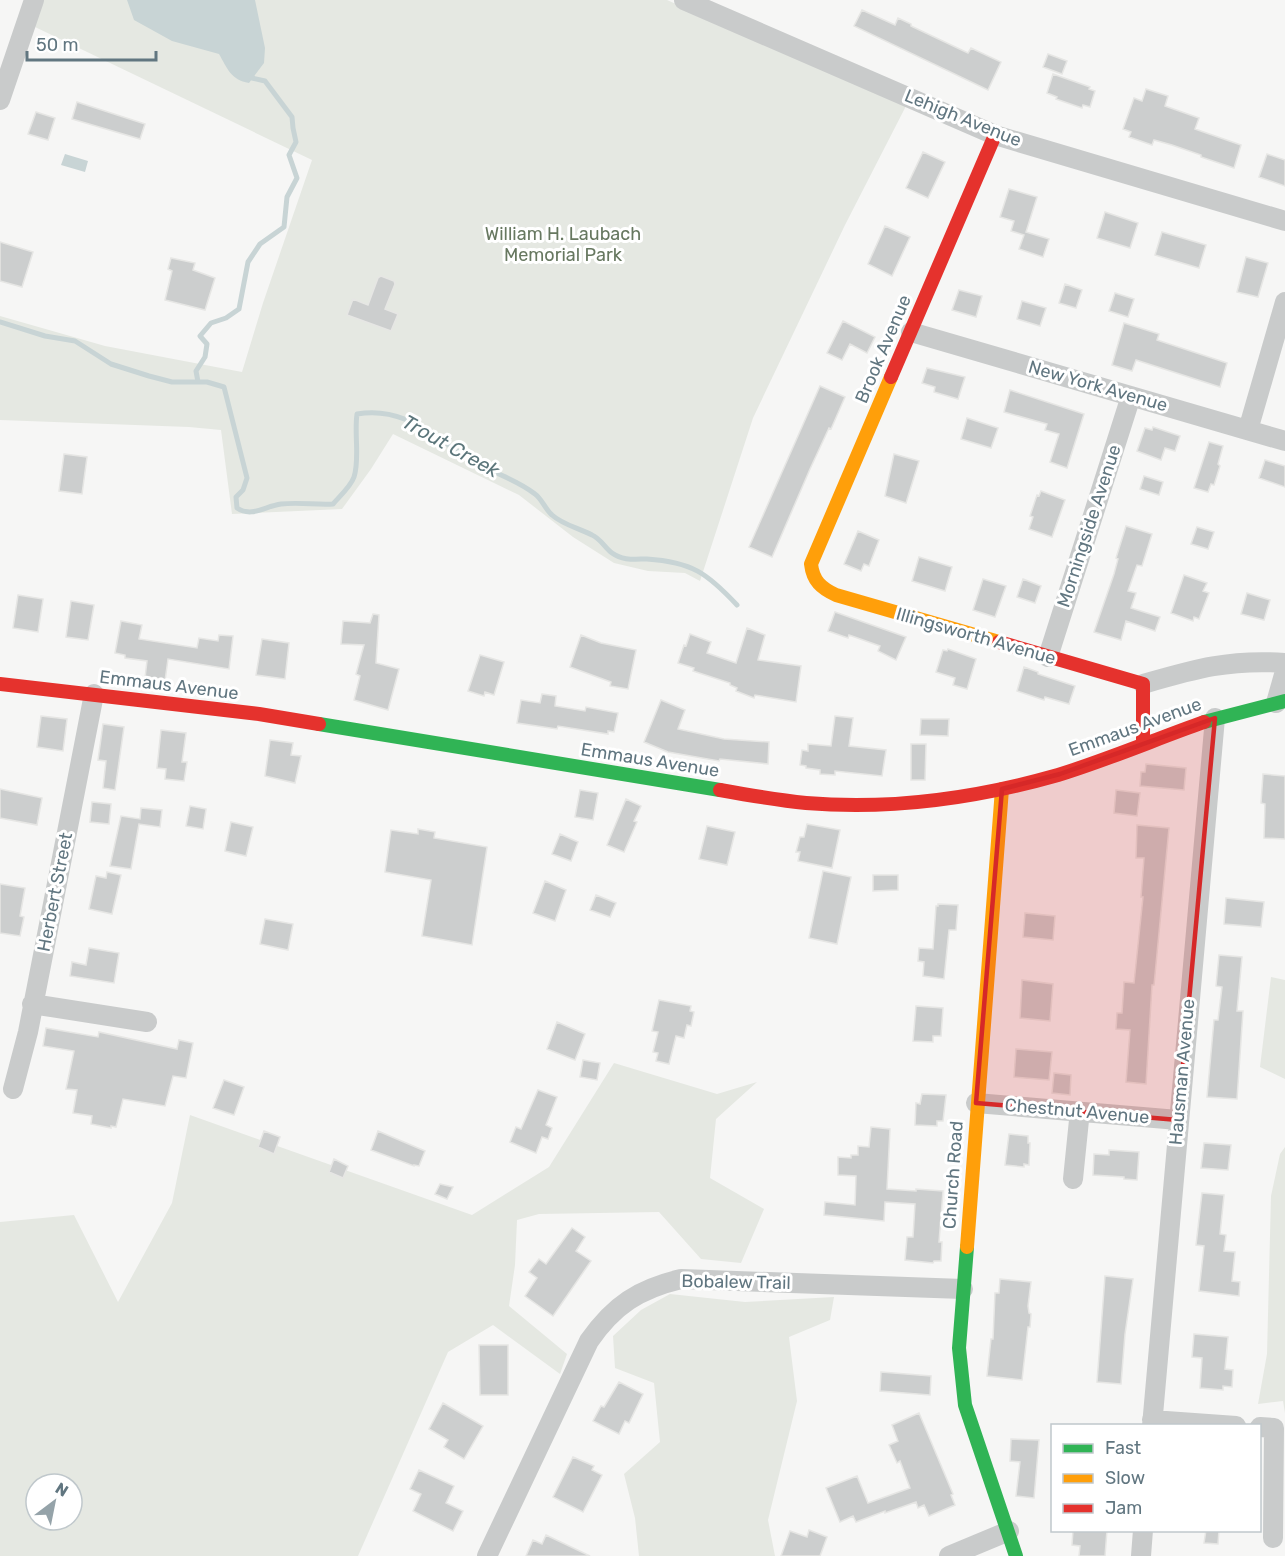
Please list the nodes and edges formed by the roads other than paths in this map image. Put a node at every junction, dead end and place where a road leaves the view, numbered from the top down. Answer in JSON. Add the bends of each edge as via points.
{"nodes":[{"id":1,"x":33,"y":0,"type":"edge"},
{"id":2,"x":684,"y":0,"type":"edge"},
{"id":3,"x":6,"y":60,"type":"edge"},
{"id":4,"x":0,"y":100,"type":"edge"},
{"id":5,"x":996,"y":135,"type":"junction"},
{"id":6,"x":1285,"y":221,"type":"edge"},
{"id":7,"x":1285,"y":302,"type":"edge"},
{"id":8,"x":910,"y":332,"type":"junction"},
{"id":9,"x":1131,"y":396,"type":"junction"},
{"id":10,"x":1248,"y":430,"type":"junction"},
{"id":11,"x":1285,"y":441,"type":"edge"},
{"id":12,"x":813,"y":580,"type":"joint"},
{"id":13,"x":1048,"y":657,"type":"junction"},
{"id":14,"x":1285,"y":663,"type":"edge"},
{"id":15,"x":1285,"y":671,"type":"edge"},
{"id":16,"x":0,"y":684,"type":"edge"},
{"id":17,"x":1143,"y":684,"type":"junction"},
{"id":18,"x":94,"y":694,"type":"junction"},
{"id":19,"x":1280,"y":702,"type":"edge"},
{"id":20,"x":1215,"y":718,"type":"junction"},
{"id":21,"x":1143,"y":743,"type":"junction"},
{"id":22,"x":1002,"y":789,"type":"junction"},
{"id":23,"x":32,"y":1004,"type":"junction"},
{"id":24,"x":147,"y":1022,"type":"dead end"},
{"id":25,"x":13,"y":1089,"type":"dead end"},
{"id":26,"x":976,"y":1103,"type":"junction"},
{"id":27,"x":1083,"y":1112,"type":"junction"},
{"id":28,"x":1178,"y":1120,"type":"junction"},
{"id":29,"x":1074,"y":1179,"type":"dead end"},
{"id":30,"x":963,"y":1289,"type":"junction"},
{"id":31,"x":1152,"y":1423,"type":"edge"},
{"id":32,"x":1194,"y":1424,"type":"edge"},
{"id":33,"x":1267,"y":1428,"type":"edge"},
{"id":34,"x":1009,"y":1531,"type":"junction"},
{"id":35,"x":1143,"y":1532,"type":"edge"},
{"id":36,"x":1273,"y":1538,"type":"dead end"},
{"id":37,"x":487,"y":1556,"type":"edge"},
{"id":38,"x":949,"y":1556,"type":"edge"},
{"id":39,"x":1016,"y":1556,"type":"edge"},
{"id":40,"x":1141,"y":1556,"type":"edge"}],
"edges":[{"from":1,"to":3,"type":"street"},
{"from":2,"to":5,"type":"street","name":"Lehigh Avenue"},
{"from":3,"to":4,"type":"street"},
{"from":5,"to":6,"type":"street","name":"Lehigh Avenue"},
{"from":5,"to":8,"type":"street","name":"Brook Avenue"},
{"from":7,"to":10,"type":"street"},
{"from":8,"to":9,"type":"street","name":"New York Avenue"},
{"from":8,"to":12,"type":"street","name":"Brook Avenue","via":[[811,564]]},
{"from":9,"to":10,"type":"street","name":"New York Avenue"},
{"from":9,"to":13,"type":"street","name":"Morningside Avenue"},
{"from":10,"to":11,"type":"street","name":"New York Avenue"},
{"from":12,"to":13,"type":"street","name":"Illingsworth Avenue","via":[[836,595]]},
{"from":13,"to":17,"type":"street","name":"Illingsworth Avenue"},
{"from":14,"to":17,"type":"street","via":[[1223,663]]},
{"from":15,"to":19,"type":"street"},
{"from":16,"to":18,"type":"street","name":"Emmaus Avenue"},
{"from":17,"to":21,"type":"street"},
{"from":18,"to":22,"type":"street","name":"Emmaus Avenue","via":[[259,714],[806,803],[925,801]]},
{"from":18,"to":23,"type":"street","name":"Herbert Street"},
{"from":19,"to":20,"type":"street","name":"Emmaus Avenue"},
{"from":20,"to":21,"type":"street","name":"Emmaus Avenue"},
{"from":20,"to":28,"type":"street","name":"Hausman Avenue"},
{"from":21,"to":22,"type":"street","name":"Emmaus Avenue","via":[[1060,774]]},
{"from":22,"to":26,"type":"street","name":"Church Road"},
{"from":23,"to":24,"type":"street"},
{"from":23,"to":25,"type":"street","name":"Herbert Street"},
{"from":26,"to":27,"type":"street","name":"Chestnut Avenue"},
{"from":26,"to":30,"type":"street","name":"Church Road"},
{"from":27,"to":28,"type":"street","name":"Chestnut Avenue"},
{"from":27,"to":29,"type":"street"},
{"from":28,"to":31,"type":"street","name":"Hausman Avenue"},
{"from":30,"to":34,"type":"street","name":"Church Road","via":[[959,1348],[965,1405]]},
{"from":30,"to":37,"type":"street","name":"Bobalew Trail","via":[[681,1279],[638,1294],[602,1322],[589,1341]]},
{"from":31,"to":32,"type":"street"},
{"from":33,"to":36,"type":"street"},
{"from":34,"to":38,"type":"street"},
{"from":34,"to":39,"type":"street","name":"Church Road"},
{"from":35,"to":40,"type":"street"}]}
